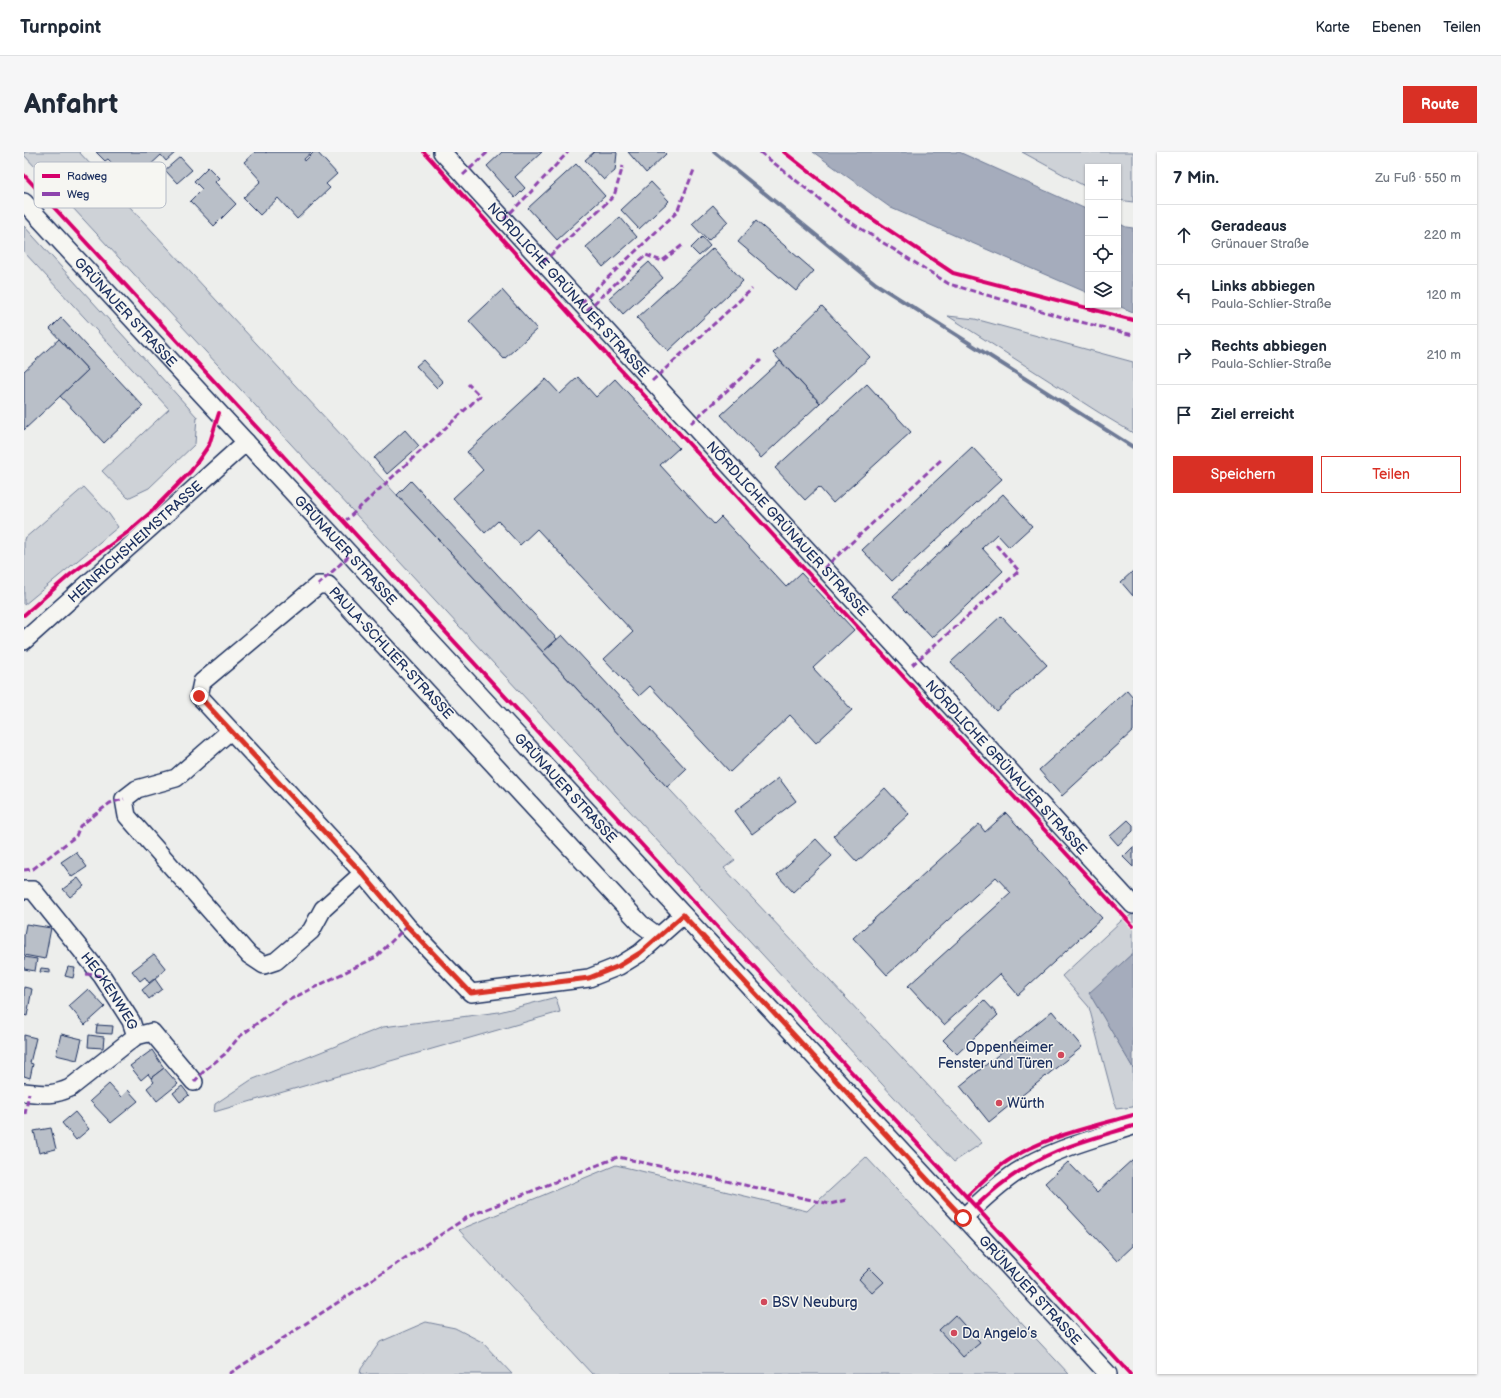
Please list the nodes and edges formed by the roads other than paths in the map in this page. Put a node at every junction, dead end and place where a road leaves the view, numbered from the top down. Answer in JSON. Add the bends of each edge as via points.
{"nodes":[{"id":1,"x":442,"y":152,"type":"edge"},
{"id":2,"x":24,"y":202,"type":"edge"},
{"id":3,"x":246,"y":442,"type":"junction"},
{"id":4,"x":24,"y":641,"type":"edge"},
{"id":5,"x":230,"y":731,"type":"junction"},
{"id":6,"x":363,"y":874,"type":"junction"},
{"id":7,"x":24,"y":890,"type":"edge"},
{"id":8,"x":1133,"y":905,"type":"edge"},
{"id":9,"x":683,"y":915,"type":"junction"},
{"id":10,"x":659,"y":937,"type":"junction"},
{"id":11,"x":136,"y":1036,"type":"junction"},
{"id":12,"x":194,"y":1082,"type":"dead end"},
{"id":13,"x":24,"y":1092,"type":"edge"},
{"id":14,"x":1133,"y":1126,"type":"edge"},
{"id":15,"x":963,"y":1218,"type":"junction"},
{"id":16,"x":1108,"y":1374,"type":"edge"}],
"edges":[{"from":1,"to":8,"type":"street","name":"NÖRDLICHE GRÜNAUER STRASSE"},
{"from":2,"to":3,"type":"street","name":"GRÜNAUER STRASSE"},
{"from":3,"to":4,"type":"street","name":"HEINRICHSHEIMSTRASSE"},
{"from":3,"to":9,"type":"street","name":"GRÜNAUER STRASSE"},
{"from":5,"to":6,"type":"street","name":"PAULA-SCHLIER-STRASSE"},
{"from":5,"to":6,"type":"street","via":[[176,778],[137,789],[124,799],[127,816],[249,955],[264,965],[276,961],[311,931],[322,909]]},
{"from":5,"to":10,"type":"street","name":"PAULA-SCHLIER-STRASSE","via":[[199,696],[202,682],[318,585],[328,585],[641,924]]},
{"from":6,"to":10,"type":"street","name":"PAULA-SCHLIER-STRASSE","via":[[407,926],[471,993],[589,978],[619,966]]},
{"from":7,"to":11,"type":"street","name":"HECKENWEG","via":[[33,890],[102,976],[131,1021]]},
{"from":9,"to":10,"type":"street","name":"PAULA-SCHLIER-STRASSE"},
{"from":9,"to":15,"type":"street","name":"GRÜNAUER STRASSE"},
{"from":11,"to":12,"type":"street","via":[[152,1032]]},
{"from":11,"to":13,"type":"street","name":"HECKENWEG","via":[[70,1088],[58,1094]]},
{"from":14,"to":15,"type":"street","via":[[1057,1151],[1017,1172]]},
{"from":15,"to":16,"type":"street","name":"GRÜNAUER STRASSE"}]}
